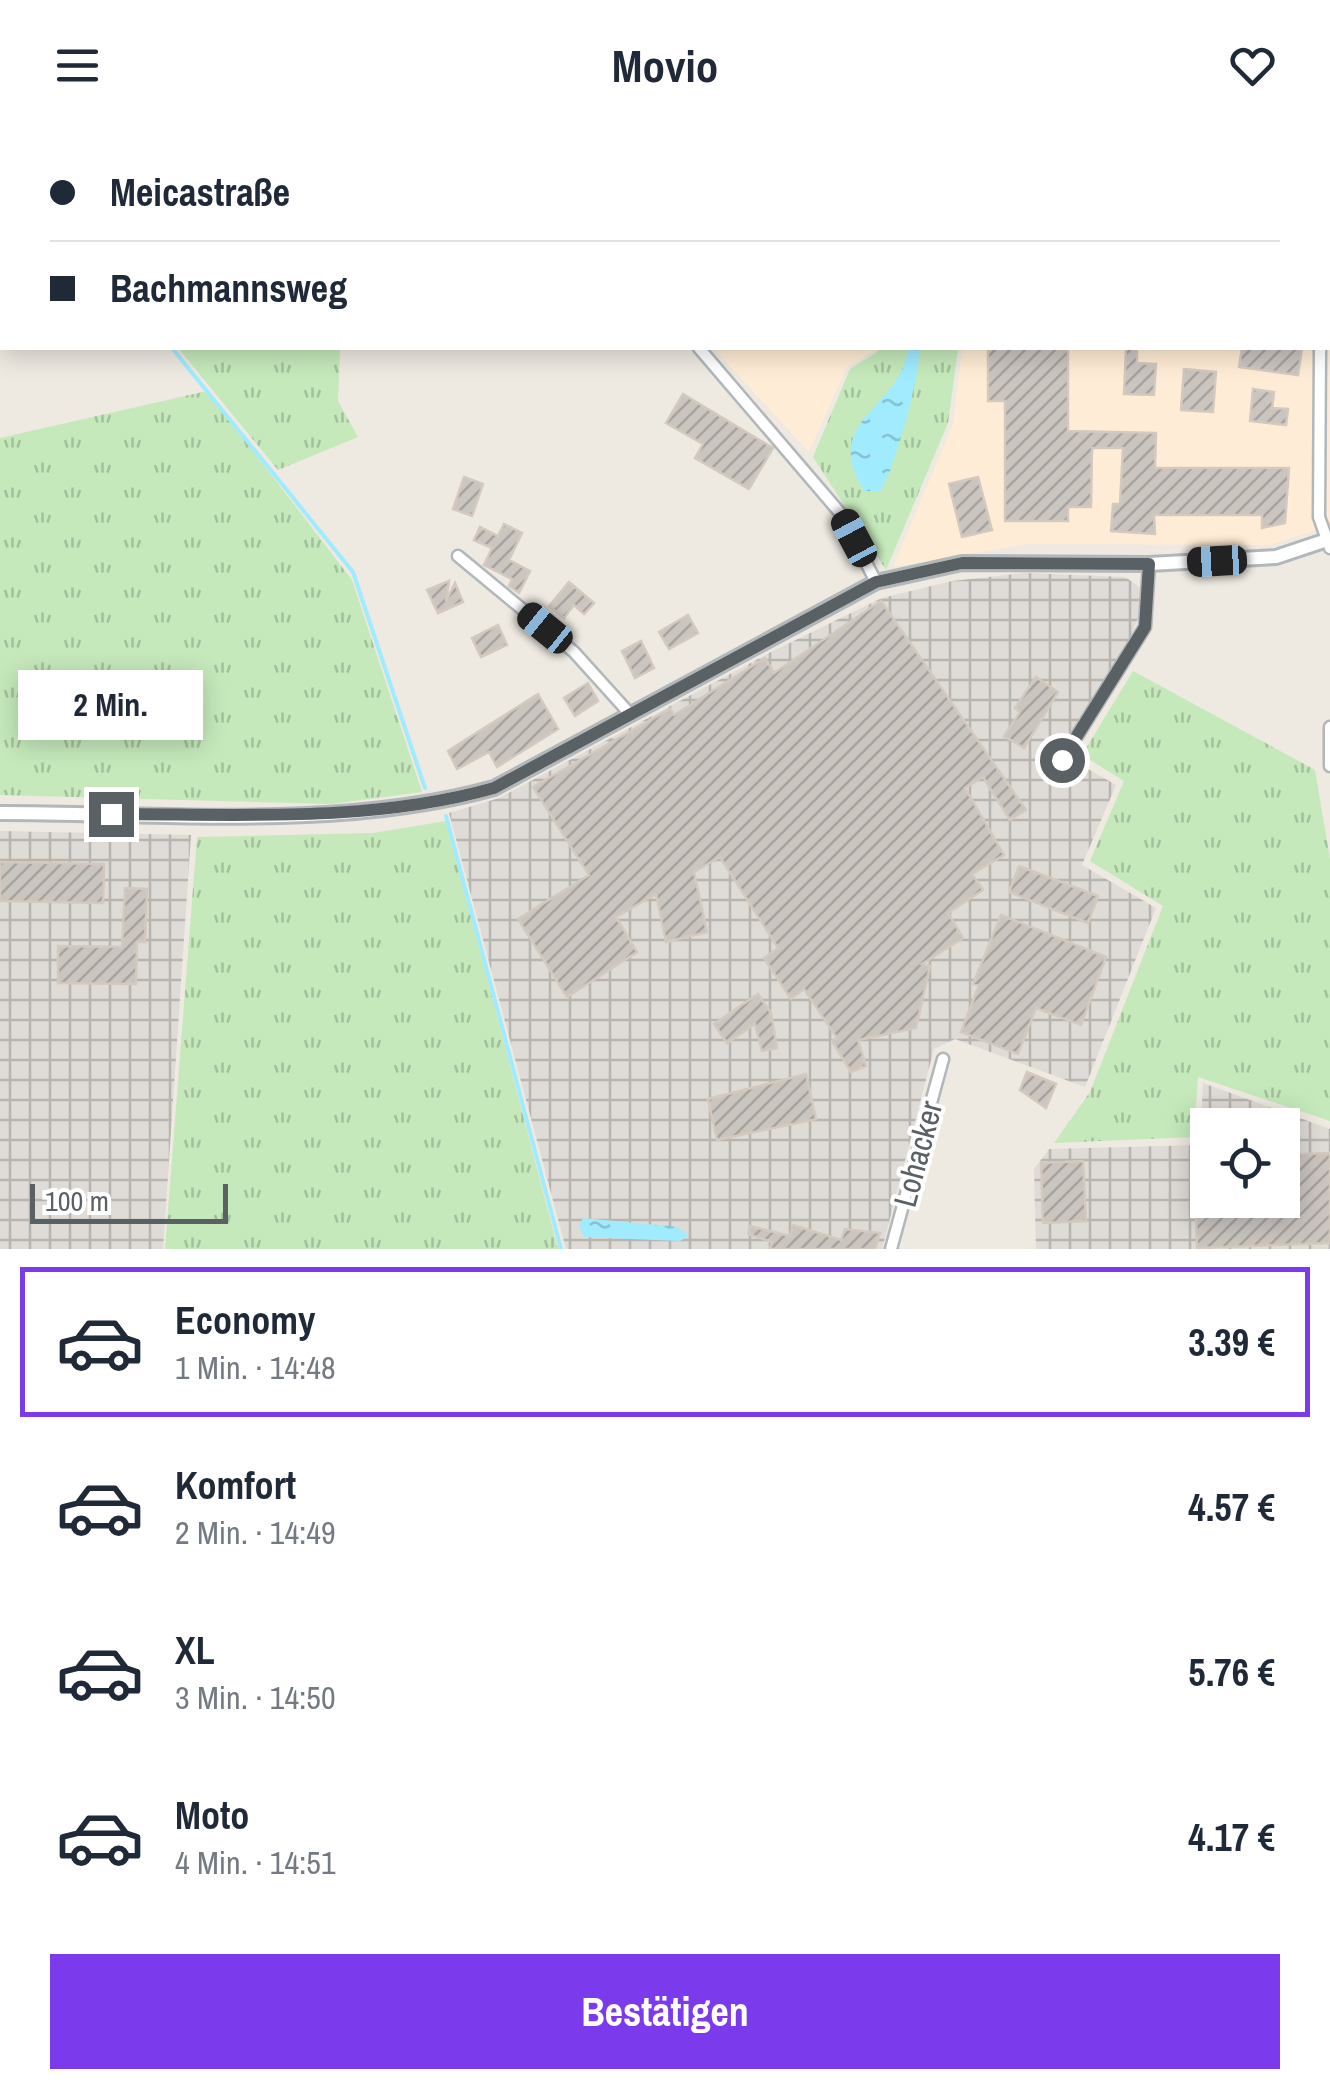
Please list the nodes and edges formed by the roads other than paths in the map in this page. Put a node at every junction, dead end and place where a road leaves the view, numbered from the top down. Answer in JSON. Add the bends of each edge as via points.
{"nodes":[{"id":1,"x":701,"y":350,"type":"edge"},
{"id":2,"x":1320,"y":350,"type":"edge"},
{"id":3,"x":1329,"y":542,"type":"edge"},
{"id":4,"x":458,"y":556,"type":"dead end"},
{"id":5,"x":1149,"y":564,"type":"junction"},
{"id":6,"x":876,"y":582,"type":"junction"},
{"id":7,"x":630,"y":714,"type":"junction"},
{"id":8,"x":1330,"y":726,"type":"edge"},
{"id":9,"x":1062,"y":760,"type":"dead end"},
{"id":10,"x":1330,"y":766,"type":"edge"},
{"id":11,"x":0,"y":813,"type":"edge"},
{"id":12,"x":943,"y":1058,"type":"dead end"},
{"id":13,"x":892,"y":1249,"type":"edge"}],
"edges":[{"from":1,"to":6,"type":"street","via":[[841,514]]},
{"from":2,"to":3,"type":"street","via":[[1319,517]]},
{"from":3,"to":5,"type":"street","via":[[1276,556]]},
{"from":4,"to":7,"type":"street","via":[[574,652]]},
{"from":5,"to":6,"type":"street","via":[[962,563]]},
{"from":5,"to":9,"type":"street","via":[[1145,627]]},
{"from":6,"to":7,"type":"street"},
{"from":7,"to":11,"type":"street","via":[[494,788],[433,804],[332,814]]},
{"from":8,"to":10,"type":"street"},
{"from":12,"to":13,"type":"street","name":"Lohacker"}]}
